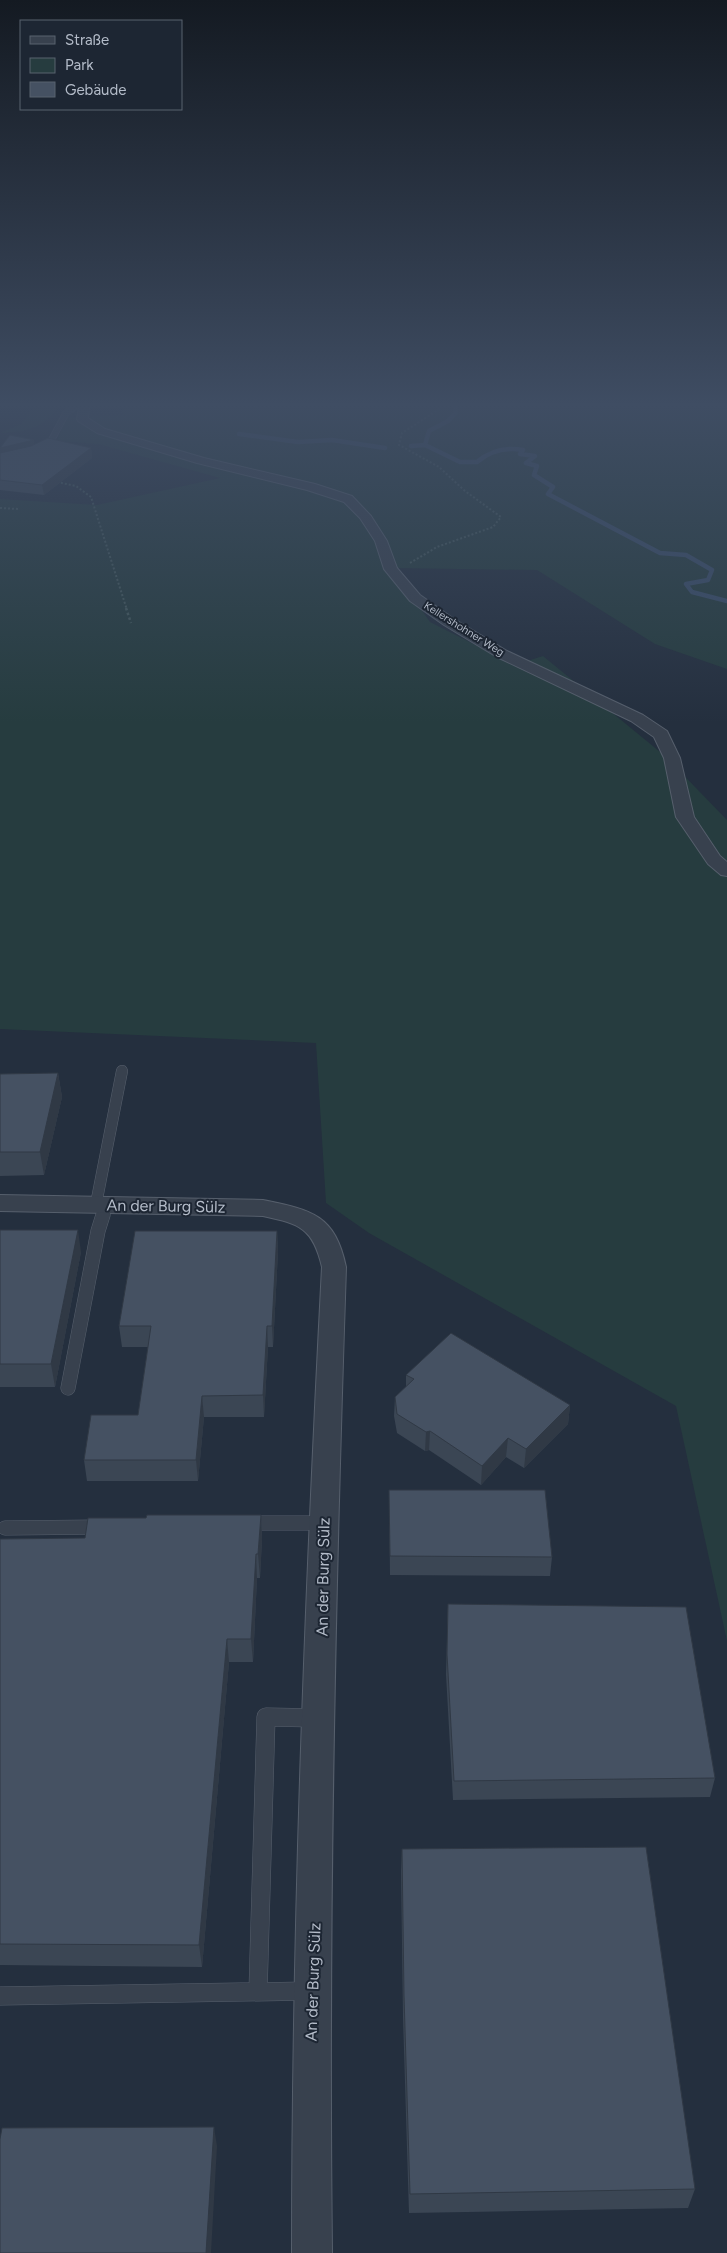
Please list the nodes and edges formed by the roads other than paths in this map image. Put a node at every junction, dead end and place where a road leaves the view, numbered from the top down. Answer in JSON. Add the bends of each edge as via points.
{"nodes":[{"id":1,"x":362,"y":513,"type":"edge"},
{"id":2,"x":727,"y":871,"type":"edge"},
{"id":3,"x":122,"y":1071,"type":"dead end"},
{"id":4,"x":0,"y":1203,"type":"edge"},
{"id":5,"x":102,"y":1204,"type":"junction"},
{"id":6,"x":68,"y":1388,"type":"dead end"},
{"id":7,"x":325,"y":1523,"type":"junction"},
{"id":8,"x":230,"y":1524,"type":"edge"},
{"id":9,"x":118,"y":1526,"type":"edge"},
{"id":10,"x":5,"y":1528,"type":"dead end"},
{"id":11,"x":320,"y":1718,"type":"junction"},
{"id":12,"x":313,"y":1991,"type":"junction"},
{"id":13,"x":258,"y":1992,"type":"junction"},
{"id":14,"x":0,"y":1996,"type":"edge"},
{"id":15,"x":312,"y":2253,"type":"edge"}],
"edges":[{"from":1,"to":2,"type":"street","name":"Kellershohner Weg","via":[[381,541],[391,569],[415,598],[502,654],[637,718],[661,734],[672,758],[685,817],[714,860]]},
{"from":3,"to":5,"type":"lane"},
{"from":4,"to":5,"type":"street","name":"An der Burg Sülz"},
{"from":5,"to":6,"type":"lane"},
{"from":5,"to":7,"type":"street","name":"An der Burg Sülz","via":[[263,1208],[287,1213],[316,1225],[325,1237],[334,1267]]},
{"from":7,"to":8,"type":"lane"},
{"from":7,"to":11,"type":"street","name":"An der Burg Sülz"},
{"from":9,"to":10,"type":"lane"},
{"from":11,"to":12,"type":"street","name":"An der Burg Sülz"},
{"from":11,"to":13,"type":"lane","via":[[266,1718]]},
{"from":12,"to":13,"type":"lane"},
{"from":12,"to":15,"type":"street","name":"An der Burg Sülz"},
{"from":13,"to":14,"type":"lane"}]}
